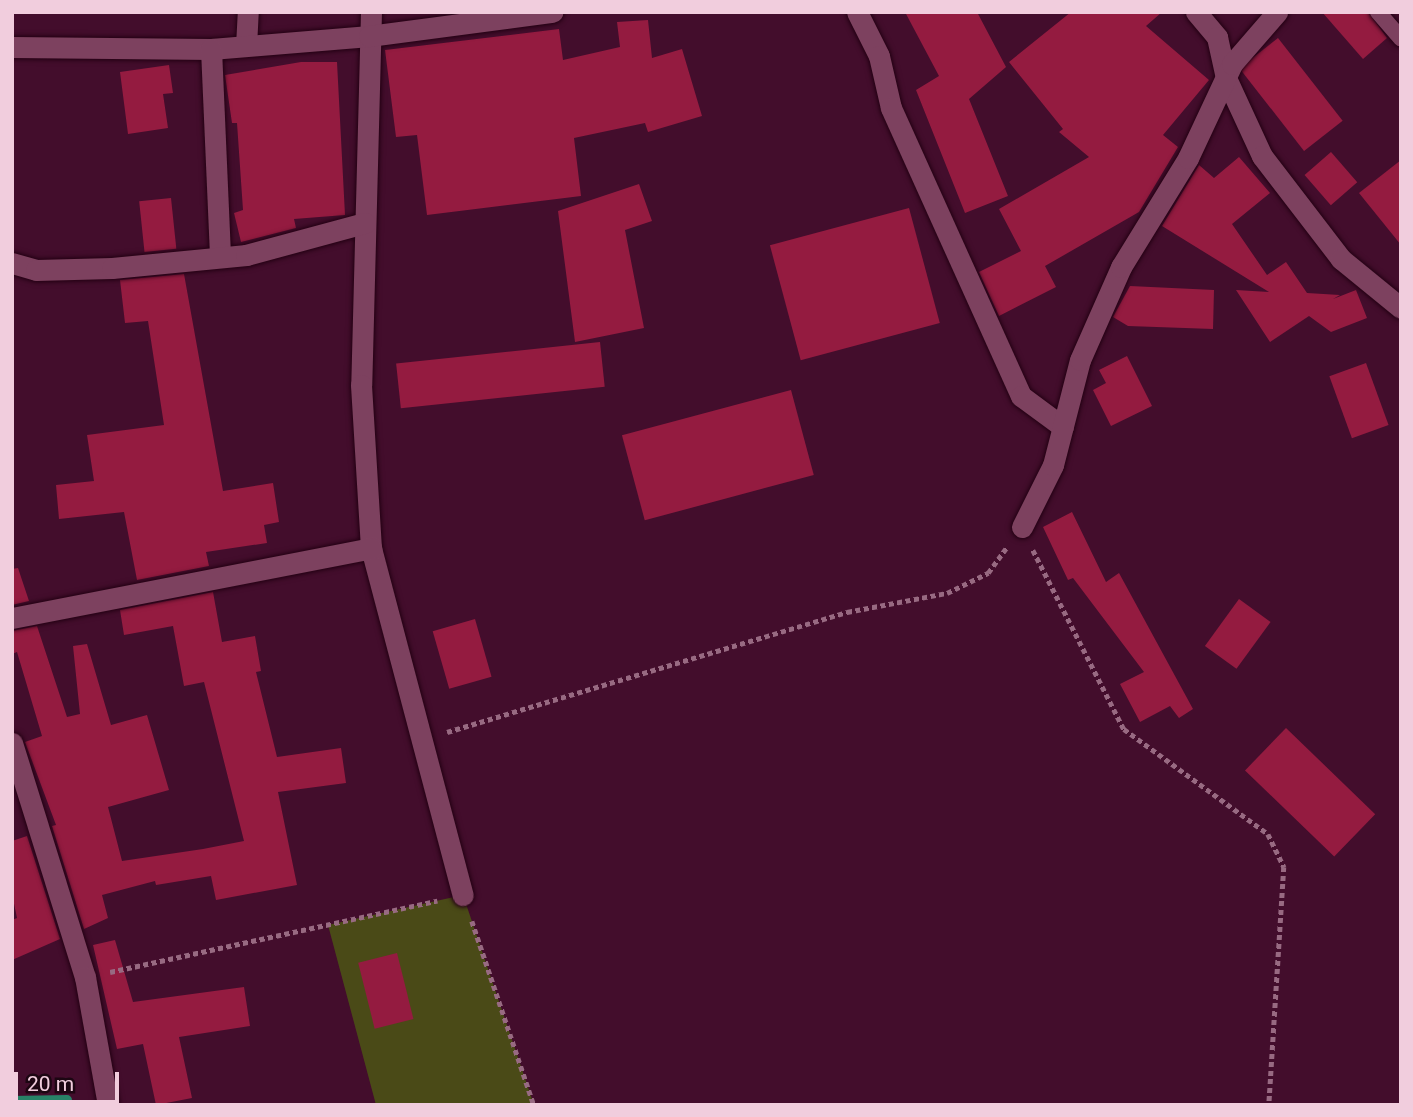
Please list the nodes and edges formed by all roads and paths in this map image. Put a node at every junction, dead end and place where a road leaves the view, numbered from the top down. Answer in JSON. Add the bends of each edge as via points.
{"nodes":[{"id":1,"x":248,"y":12,"type":"edge"},
{"id":2,"x":371,"y":12,"type":"edge"},
{"id":3,"x":552,"y":12,"type":"edge"},
{"id":4,"x":858,"y":12,"type":"edge"},
{"id":5,"x":1196,"y":12,"type":"edge"},
{"id":6,"x":1277,"y":12,"type":"edge"},
{"id":7,"x":1378,"y":12,"type":"edge"},
{"id":8,"x":369,"y":36,"type":"junction"},
{"id":9,"x":1401,"y":38,"type":"edge"},
{"id":10,"x":246,"y":46,"type":"junction"},
{"id":11,"x":12,"y":47,"type":"edge"},
{"id":12,"x":211,"y":49,"type":"junction"},
{"id":13,"x":1226,"y":78,"type":"junction"},
{"id":14,"x":365,"y":223,"type":"junction"},
{"id":15,"x":220,"y":257,"type":"junction"},
{"id":16,"x":12,"y":263,"type":"edge"},
{"id":17,"x":1401,"y":308,"type":"edge"},
{"id":18,"x":1063,"y":427,"type":"junction"},
{"id":19,"x":1022,"y":527,"type":"junction"},
{"id":20,"x":371,"y":548,"type":"junction"},
{"id":21,"x":12,"y":618,"type":"edge"},
{"id":22,"x":420,"y":741,"type":"junction"},
{"id":23,"x":12,"y":743,"type":"edge"},
{"id":24,"x":463,"y":895,"type":"junction"},
{"id":25,"x":85,"y":977,"type":"junction"},
{"id":26,"x":108,"y":1105,"type":"edge"},
{"id":27,"x":534,"y":1105,"type":"edge"},
{"id":28,"x":1269,"y":1105,"type":"edge"}],
"edges":[{"from":1,"to":10,"type":"street"},
{"from":2,"to":8,"type":"street"},
{"from":3,"to":8,"type":"street"},
{"from":4,"to":18,"type":"street","via":[[879,56],[891,108],[1021,396]]},
{"from":5,"to":13,"type":"street","via":[[1217,37]]},
{"from":6,"to":13,"type":"street","via":[[1232,64]]},
{"from":7,"to":9,"type":"lane"},
{"from":8,"to":10,"type":"street"},
{"from":8,"to":14,"type":"street"},
{"from":10,"to":12,"type":"street"},
{"from":11,"to":12,"type":"street"},
{"from":12,"to":15,"type":"street"},
{"from":13,"to":17,"type":"street","via":[[1262,156],[1341,259]]},
{"from":13,"to":18,"type":"street","via":[[1188,158],[1121,267],[1080,360]]},
{"from":14,"to":15,"type":"street"},
{"from":14,"to":20,"type":"street","via":[[361,384]]},
{"from":15,"to":16,"type":"street","via":[[47,270]]},
{"from":18,"to":19,"type":"street","via":[[1053,466]]},
{"from":19,"to":22,"type":"path","via":[[988,573],[947,593],[847,612]]},
{"from":19,"to":28,"type":"path","via":[[1124,729],[1268,834],[1284,867]]},
{"from":20,"to":21,"type":"street"},
{"from":20,"to":22,"type":"street"},
{"from":22,"to":24,"type":"street"},
{"from":23,"to":25,"type":"street"},
{"from":24,"to":25,"type":"path"},
{"from":24,"to":27,"type":"path"},
{"from":25,"to":26,"type":"street"}]}
